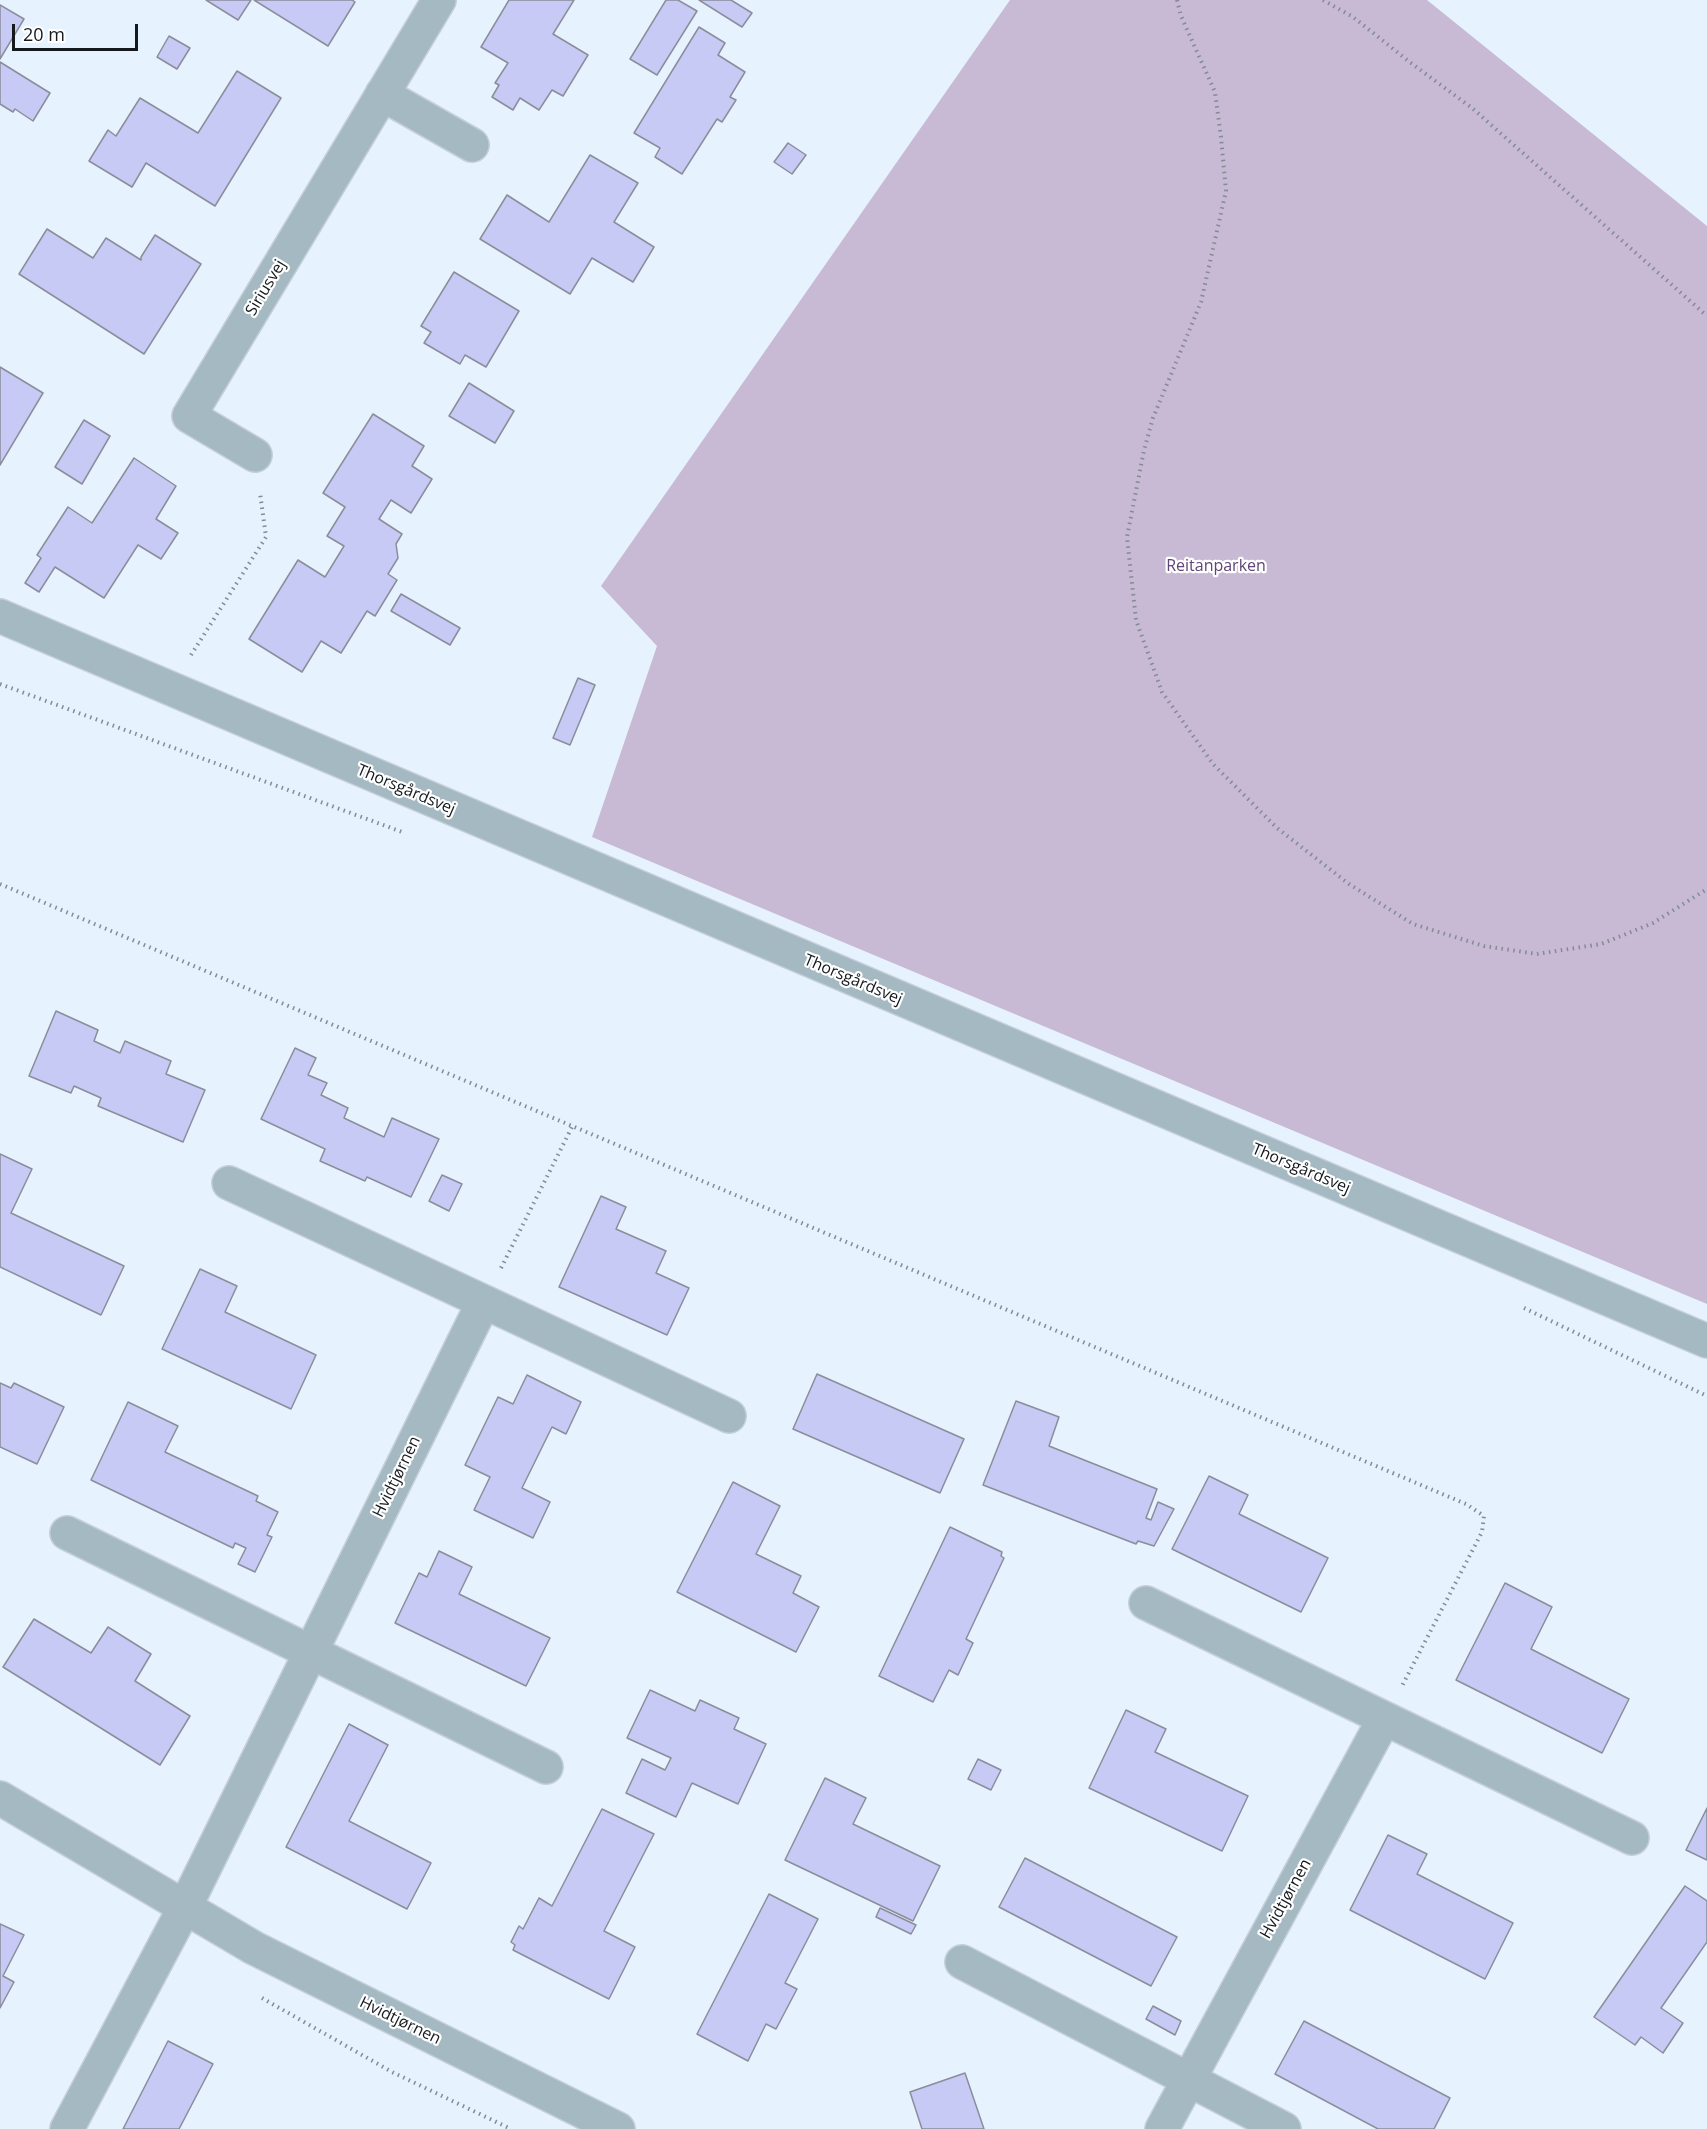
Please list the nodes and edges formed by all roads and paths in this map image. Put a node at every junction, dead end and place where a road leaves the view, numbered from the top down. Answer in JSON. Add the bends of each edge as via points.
{"nodes":[{"id":1,"x":439,"y":0,"type":"edge"},
{"id":2,"x":1177,"y":0,"type":"edge"},
{"id":3,"x":1323,"y":0,"type":"edge"},
{"id":4,"x":382,"y":94,"type":"junction"},
{"id":5,"x":472,"y":145,"type":"dead end"},
{"id":6,"x":1707,"y":316,"type":"edge"},
{"id":7,"x":255,"y":455,"type":"joint"},
{"id":8,"x":0,"y":616,"type":"edge"},
{"id":9,"x":0,"y":684,"type":"edge"},
{"id":10,"x":170,"y":689,"type":"junction"},
{"id":11,"x":407,"y":834,"type":"dead end"},
{"id":12,"x":0,"y":884,"type":"edge"},
{"id":13,"x":1707,"y":889,"type":"edge"},
{"id":14,"x":572,"y":1127,"type":"junction"},
{"id":15,"x":229,"y":1183,"type":"dead end"},
{"id":16,"x":483,"y":1303,"type":"junction"},
{"id":17,"x":1519,"y":1306,"type":"dead end"},
{"id":18,"x":1707,"y":1341,"type":"edge"},
{"id":19,"x":1707,"y":1396,"type":"edge"},
{"id":20,"x":729,"y":1416,"type":"dead end"},
{"id":21,"x":67,"y":1533,"type":"dead end"},
{"id":22,"x":1146,"y":1603,"type":"dead end"},
{"id":23,"x":310,"y":1652,"type":"junction"},
{"id":24,"x":1384,"y":1719,"type":"junction"},
{"id":25,"x":546,"y":1767,"type":"dead end"},
{"id":26,"x":0,"y":1798,"type":"edge"},
{"id":27,"x":1632,"y":1839,"type":"dead end"},
{"id":28,"x":185,"y":1906,"type":"junction"},
{"id":29,"x":962,"y":1962,"type":"dead end"},
{"id":30,"x":1188,"y":2079,"type":"junction"},
{"id":31,"x":67,"y":2129,"type":"edge"},
{"id":32,"x":618,"y":2129,"type":"edge"},
{"id":33,"x":1162,"y":2129,"type":"edge"},
{"id":34,"x":1284,"y":2129,"type":"edge"}],
"edges":[{"from":1,"to":4,"type":"street","name":"Siriusvej"},
{"from":2,"to":13,"type":"path","via":[[1215,92],[1226,191],[1201,302],[1153,418],[1127,537],[1136,620],[1162,692],[1213,764],[1277,828],[1349,884],[1413,924],[1484,946],[1537,954],[1601,944],[1653,923]]},
{"from":3,"to":6,"type":"path","via":[[1353,17],[1472,108]]},
{"from":4,"to":5,"type":"street"},
{"from":4,"to":7,"type":"street","name":"Siriusvej","via":[[189,416]]},
{"from":7,"to":10,"type":"path","via":[[266,537]]},
{"from":8,"to":10,"type":"street","name":"Thorsgårdsvej"},
{"from":9,"to":11,"type":"path"},
{"from":10,"to":18,"type":"street","name":"Thorsgårdsvej"},
{"from":12,"to":14,"type":"path"},
{"from":14,"to":16,"type":"path"},
{"from":14,"to":24,"type":"path","via":[[1466,1504],[1484,1516],[1482,1532]]},
{"from":15,"to":16,"type":"street"},
{"from":16,"to":20,"type":"street"},
{"from":16,"to":23,"type":"street","name":"Hvidtjørnen"},
{"from":17,"to":19,"type":"path"},
{"from":21,"to":23,"type":"street"},
{"from":22,"to":24,"type":"street"},
{"from":23,"to":25,"type":"street"},
{"from":23,"to":28,"type":"street","name":"Hvidtjørnen"},
{"from":24,"to":27,"type":"street"},
{"from":24,"to":30,"type":"street","name":"Hvidtjørnen"},
{"from":26,"to":28,"type":"street","name":"Hvidtjørnen"},
{"from":28,"to":31,"type":"street","name":"Hvidtjørnen"},
{"from":28,"to":32,"type":"street","name":"Hvidtjørnen","via":[[254,1948]]},
{"from":29,"to":30,"type":"street"},
{"from":30,"to":33,"type":"street","name":"Hvidtjørnen"},
{"from":30,"to":34,"type":"street"}]}
